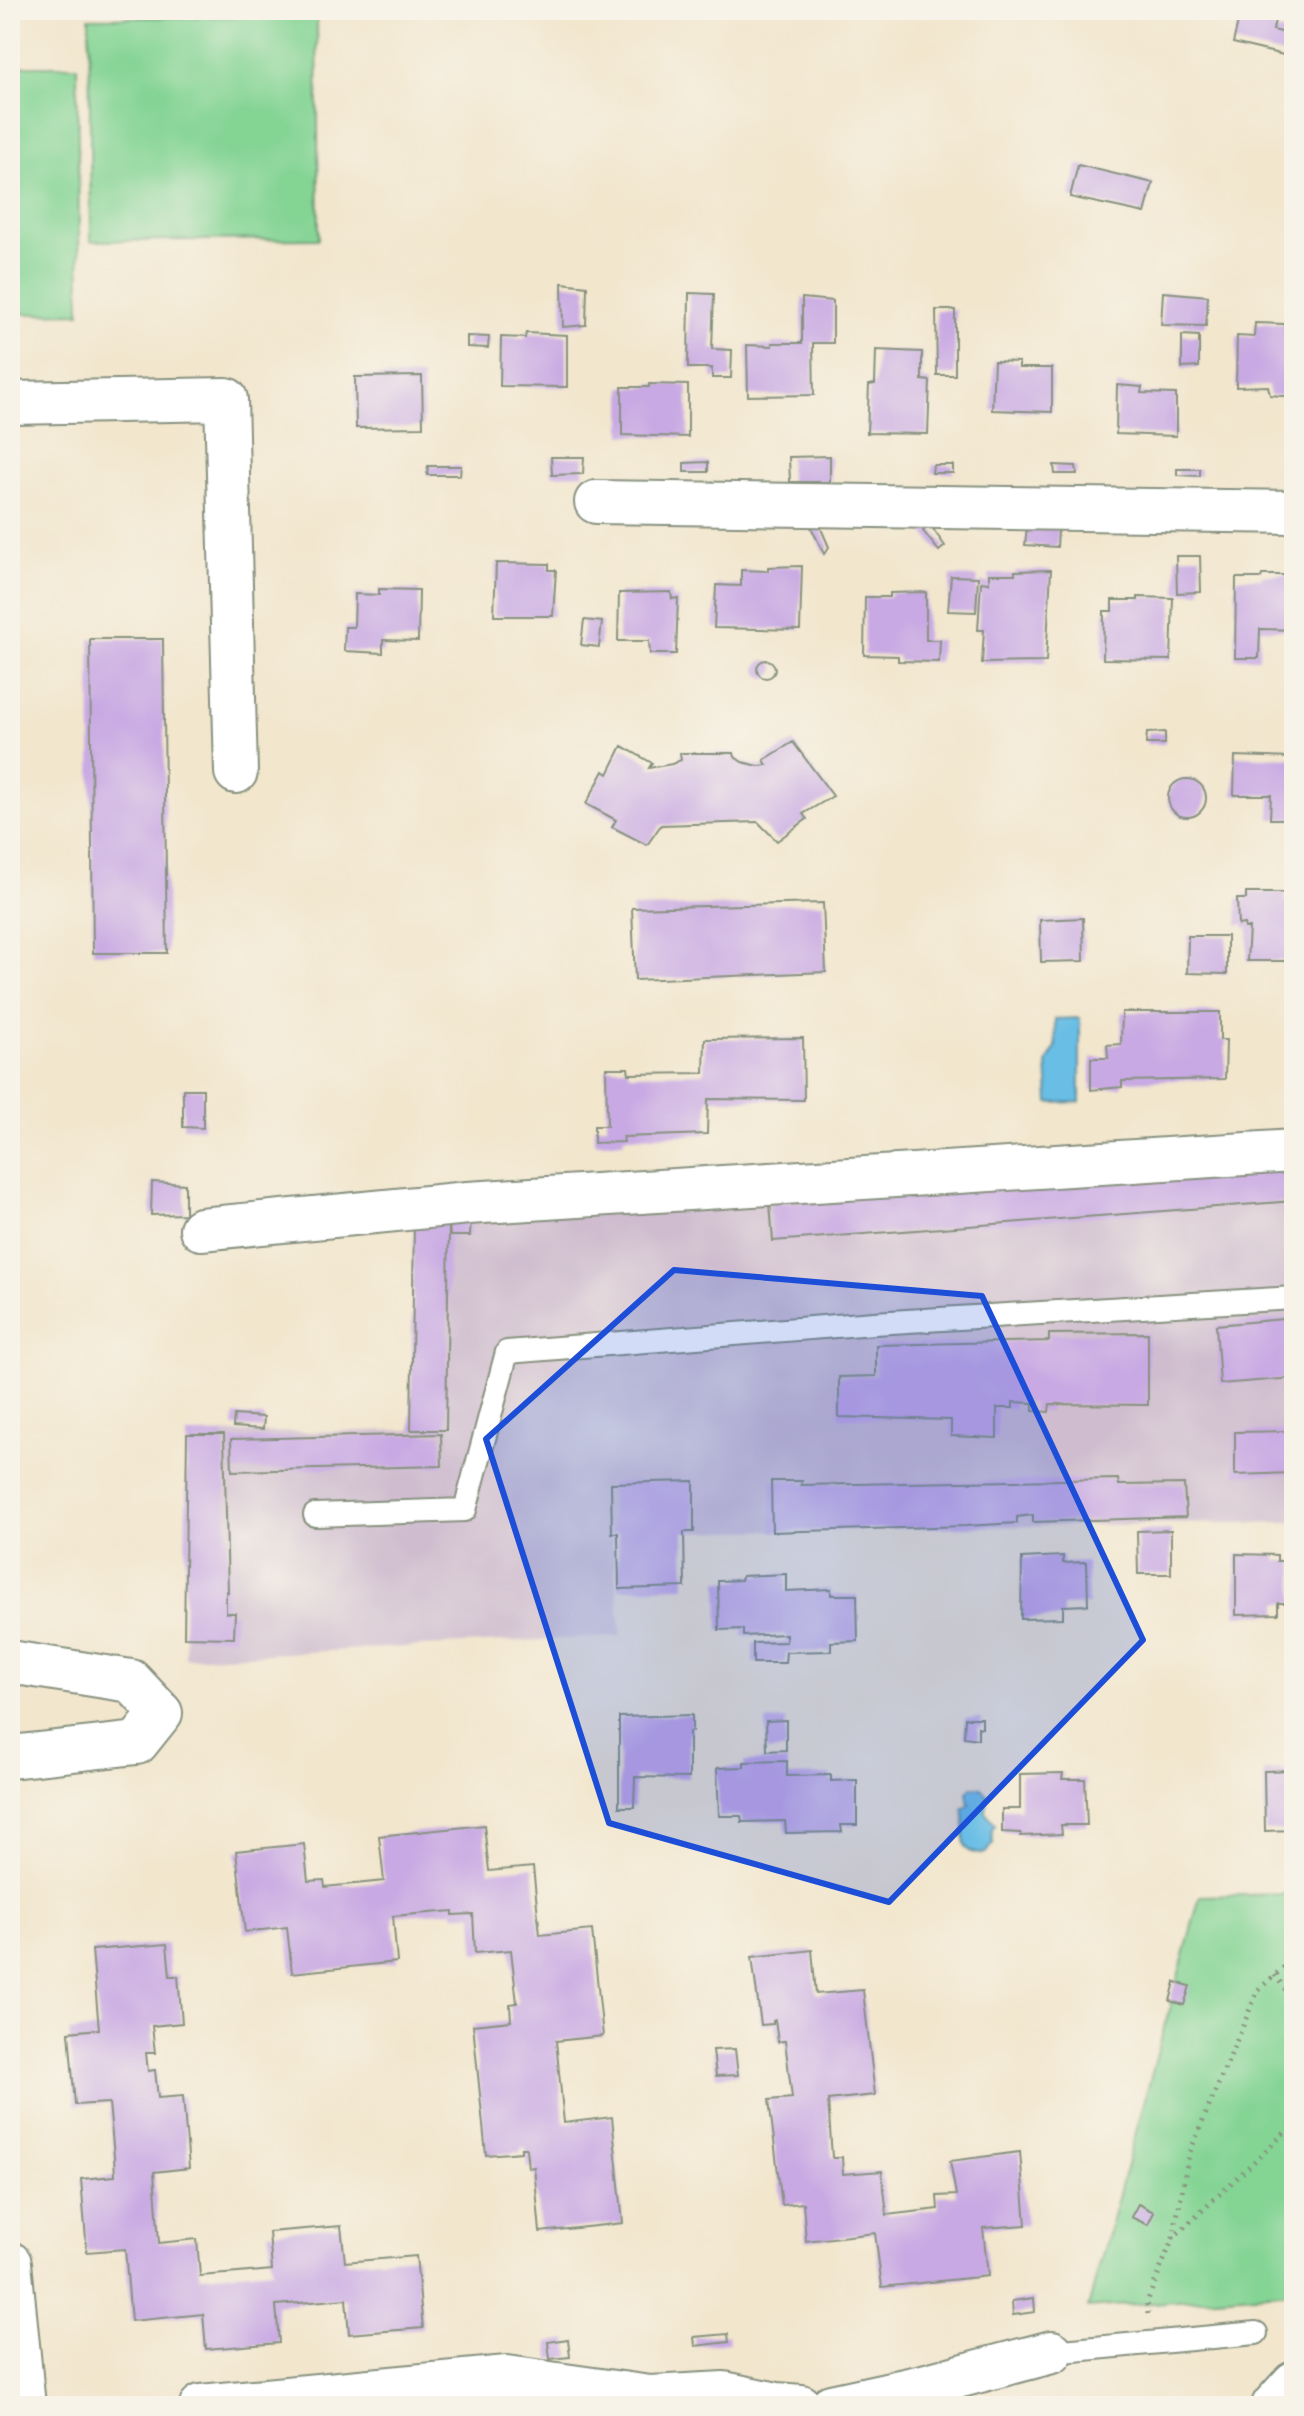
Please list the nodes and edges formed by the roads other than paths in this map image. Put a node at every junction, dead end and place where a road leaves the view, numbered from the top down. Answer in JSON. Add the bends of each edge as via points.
{"nodes":[{"id":1,"x":10,"y":403,"type":"edge"},
{"id":2,"x":596,"y":502,"type":"dead end"},
{"id":3,"x":1294,"y":512,"type":"edge"},
{"id":4,"x":236,"y":772,"type":"dead end"},
{"id":5,"x":1294,"y":1151,"type":"edge"},
{"id":6,"x":201,"y":1229,"type":"dead end"},
{"id":7,"x":1294,"y":1298,"type":"edge"},
{"id":8,"x":315,"y":1515,"type":"dead end"},
{"id":9,"x":10,"y":1662,"type":"edge"},
{"id":10,"x":10,"y":1757,"type":"edge"},
{"id":11,"x":10,"y":2263,"type":"edge"},
{"id":12,"x":1256,"y":2333,"type":"dead end"},
{"id":13,"x":1052,"y":2352,"type":"joint"},
{"id":14,"x":1294,"y":2384,"type":"edge"},
{"id":15,"x":508,"y":2392,"type":"edge"},
{"id":16,"x":689,"y":2401,"type":"edge"},
{"id":17,"x":24,"y":2406,"type":"edge"},
{"id":18,"x":201,"y":2406,"type":"edge"},
{"id":19,"x":801,"y":2406,"type":"edge"},
{"id":20,"x":831,"y":2406,"type":"edge"},
{"id":21,"x":1274,"y":2406,"type":"edge"}],
"edges":[{"from":1,"to":4,"type":"street","via":[[226,399]]},
{"from":2,"to":3,"type":"street"},
{"from":5,"to":6,"type":"street","via":[[468,1203]]},
{"from":7,"to":8,"type":"lane","via":[[507,1352],[465,1510]]},
{"from":9,"to":10,"type":"street","via":[[131,1681],[161,1713],[137,1743]]},
{"from":11,"to":17,"type":"street"},
{"from":12,"to":13,"type":"lane"},
{"from":13,"to":20,"type":"street"},
{"from":14,"to":21,"type":"street"},
{"from":15,"to":16,"type":"street"},
{"from":15,"to":18,"type":"street"},
{"from":16,"to":19,"type":"street","via":[[724,2393]]}]}
